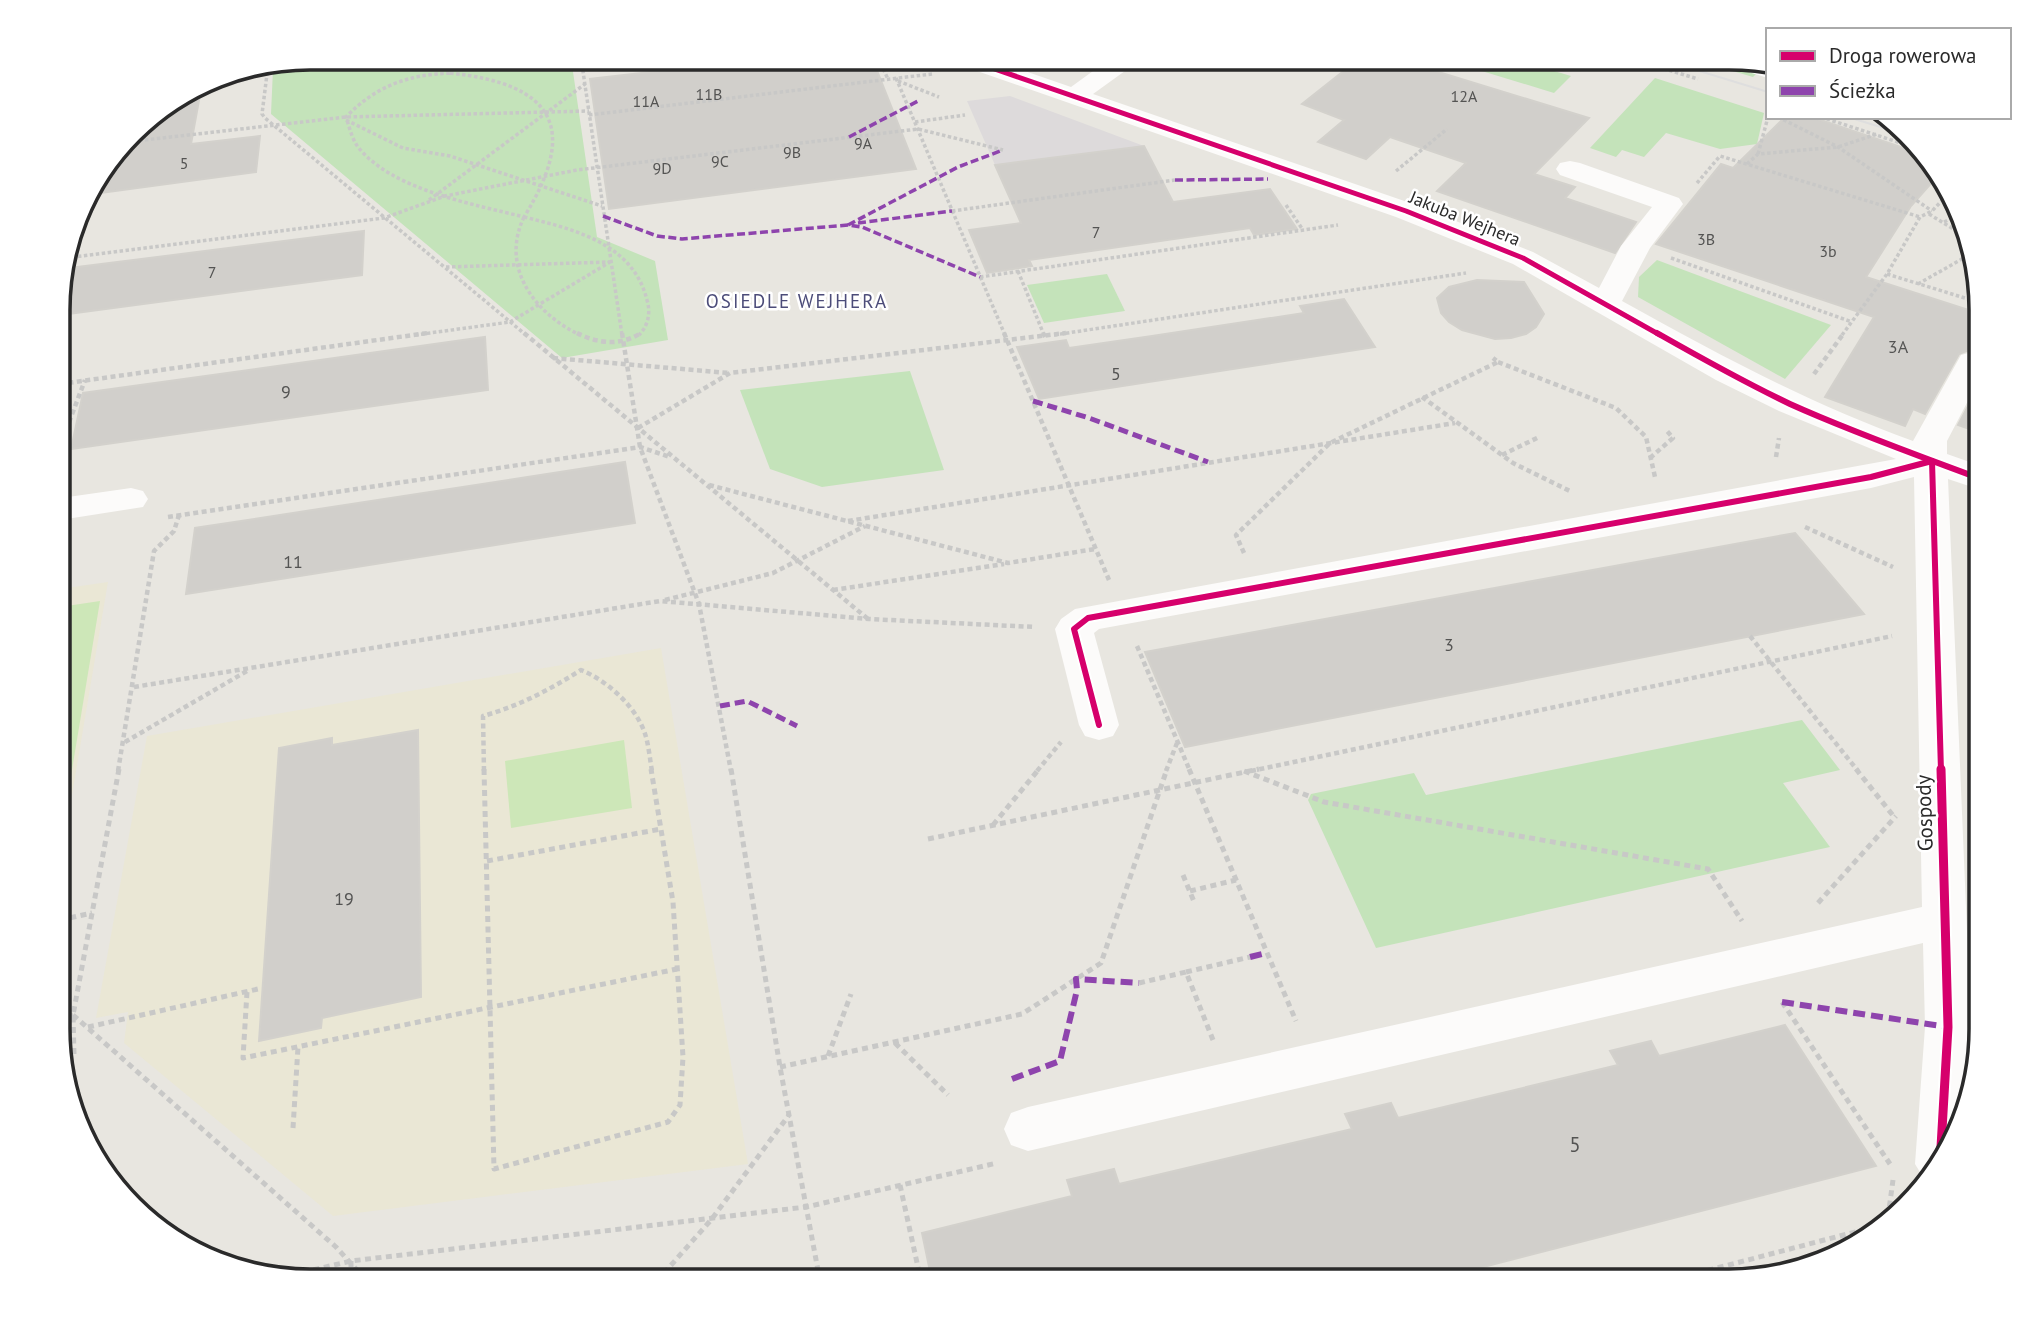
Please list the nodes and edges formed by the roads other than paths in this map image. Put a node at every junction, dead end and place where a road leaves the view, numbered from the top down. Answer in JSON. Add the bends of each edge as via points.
{"nodes":[{"id":1,"x":997,"y":70,"type":"edge"},
{"id":2,"x":1110,"y":70,"type":"edge"},
{"id":3,"x":1073,"y":97,"type":"junction"},
{"id":4,"x":1570,"y":169,"type":"dead end"},
{"id":5,"x":1606,"y":303,"type":"junction"},
{"id":6,"x":1968,"y":370,"type":"edge"},
{"id":7,"x":1932,"y":461,"type":"junction"},
{"id":8,"x":1968,"y":474,"type":"edge"},
{"id":9,"x":131,"y":499,"type":"dead end"},
{"id":10,"x":70,"y":508,"type":"edge"},
{"id":11,"x":1096,"y":715,"type":"road end"},
{"id":12,"x":1945,"y":920,"type":"junction"},
{"id":13,"x":1028,"y":1129,"type":"dead end"},
{"id":14,"x":1941,"y":1140,"type":"edge"}],
"edges":[{"from":1,"to":3,"type":"street","name":"Jakuba Wejhera"},
{"from":2,"to":3,"type":"street"},
{"from":3,"to":5,"type":"street","name":"Jakuba Wejhera","via":[[1366,197],[1523,258]]},
{"from":4,"to":5,"type":"street","via":[[1669,204],[1636,246]]},
{"from":5,"to":7,"type":"street","name":"Jakuba Wejhera","via":[[1727,373]]},
{"from":6,"to":7,"type":"street","name":"Gospody","via":[[1930,441]]},
{"from":7,"to":8,"type":"street","name":"Jakuba Wejhera"},
{"from":7,"to":11,"type":"street","via":[[1871,477],[1088,618],[1074,629]]},
{"from":7,"to":12,"type":"street","name":"Gospody"},
{"from":9,"to":10,"type":"street"},
{"from":12,"to":13,"type":"street"},
{"from":12,"to":14,"type":"street","name":"Gospody","via":[[1948,1027]]}]}
